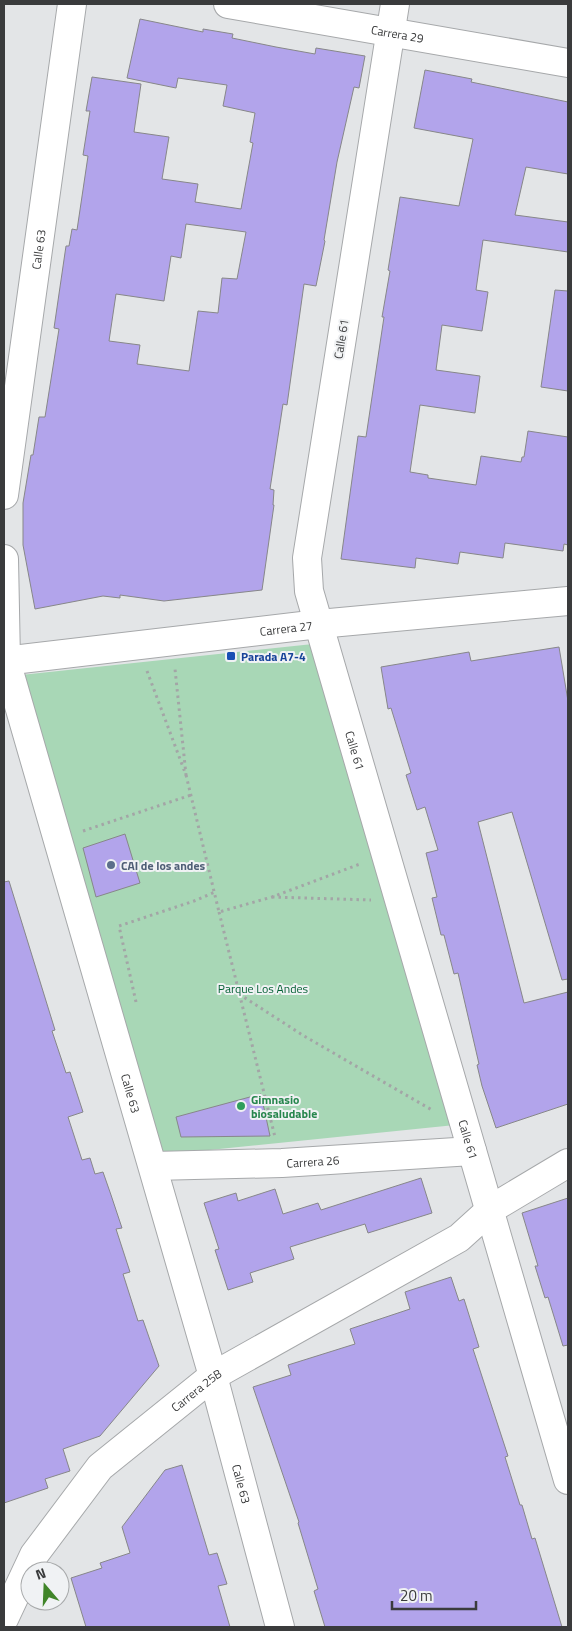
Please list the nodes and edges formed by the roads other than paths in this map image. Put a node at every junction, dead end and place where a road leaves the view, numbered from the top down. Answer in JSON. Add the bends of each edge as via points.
{"nodes":[{"id":1,"x":72,"y":4,"type":"edge"},
{"id":2,"x":228,"y":4,"type":"edge"},
{"id":3,"x":395,"y":4,"type":"edge"},
{"id":4,"x":390,"y":32,"type":"junction"},
{"id":5,"x":568,"y":63,"type":"edge"},
{"id":6,"x":4,"y":495,"type":"edge"},
{"id":7,"x":4,"y":559,"type":"edge"},
{"id":8,"x":568,"y":601,"type":"edge"},
{"id":9,"x":319,"y":624,"type":"junction"},
{"id":10,"x":5,"y":661,"type":"edge"},
{"id":11,"x":472,"y":1151,"type":"junction"},
{"id":12,"x":568,"y":1162,"type":"edge"},
{"id":13,"x":153,"y":1166,"type":"junction"},
{"id":14,"x":491,"y":1209,"type":"junction"},
{"id":15,"x":213,"y":1376,"type":"junction"},
{"id":16,"x":568,"y":1480,"type":"edge"},
{"id":17,"x":4,"y":1619,"type":"edge"},
{"id":18,"x":280,"y":1627,"type":"edge"}],
"edges":[{"from":1,"to":6,"type":"street","name":"Calle 63"},
{"from":2,"to":4,"type":"street","name":"Carrera 29"},
{"from":3,"to":4,"type":"street","name":"Calle 61"},
{"from":4,"to":5,"type":"street","name":"Carrera 29"},
{"from":4,"to":9,"type":"street","name":"Calle 61","via":[[307,558],[309,591]]},
{"from":7,"to":10,"type":"street","name":"Calle 63"},
{"from":8,"to":9,"type":"street","name":"Carrera 27"},
{"from":9,"to":10,"type":"street","name":"Carrera 27"},
{"from":9,"to":11,"type":"street","name":"Calle 61"},
{"from":10,"to":13,"type":"street","name":"Calle 63"},
{"from":11,"to":13,"type":"street","name":"Carrera 26","via":[[282,1163]]},
{"from":11,"to":14,"type":"street","name":"Calle 61"},
{"from":12,"to":14,"type":"street"},
{"from":13,"to":15,"type":"street","name":"Calle 63"},
{"from":14,"to":15,"type":"street","name":"Carrera 25B","via":[[459,1238]]},
{"from":14,"to":16,"type":"street","name":"Calle 61"},
{"from":15,"to":17,"type":"street","name":"Carrera 25B","via":[[100,1467],[34,1555]]},
{"from":15,"to":18,"type":"street","name":"Calle 63"}]}
